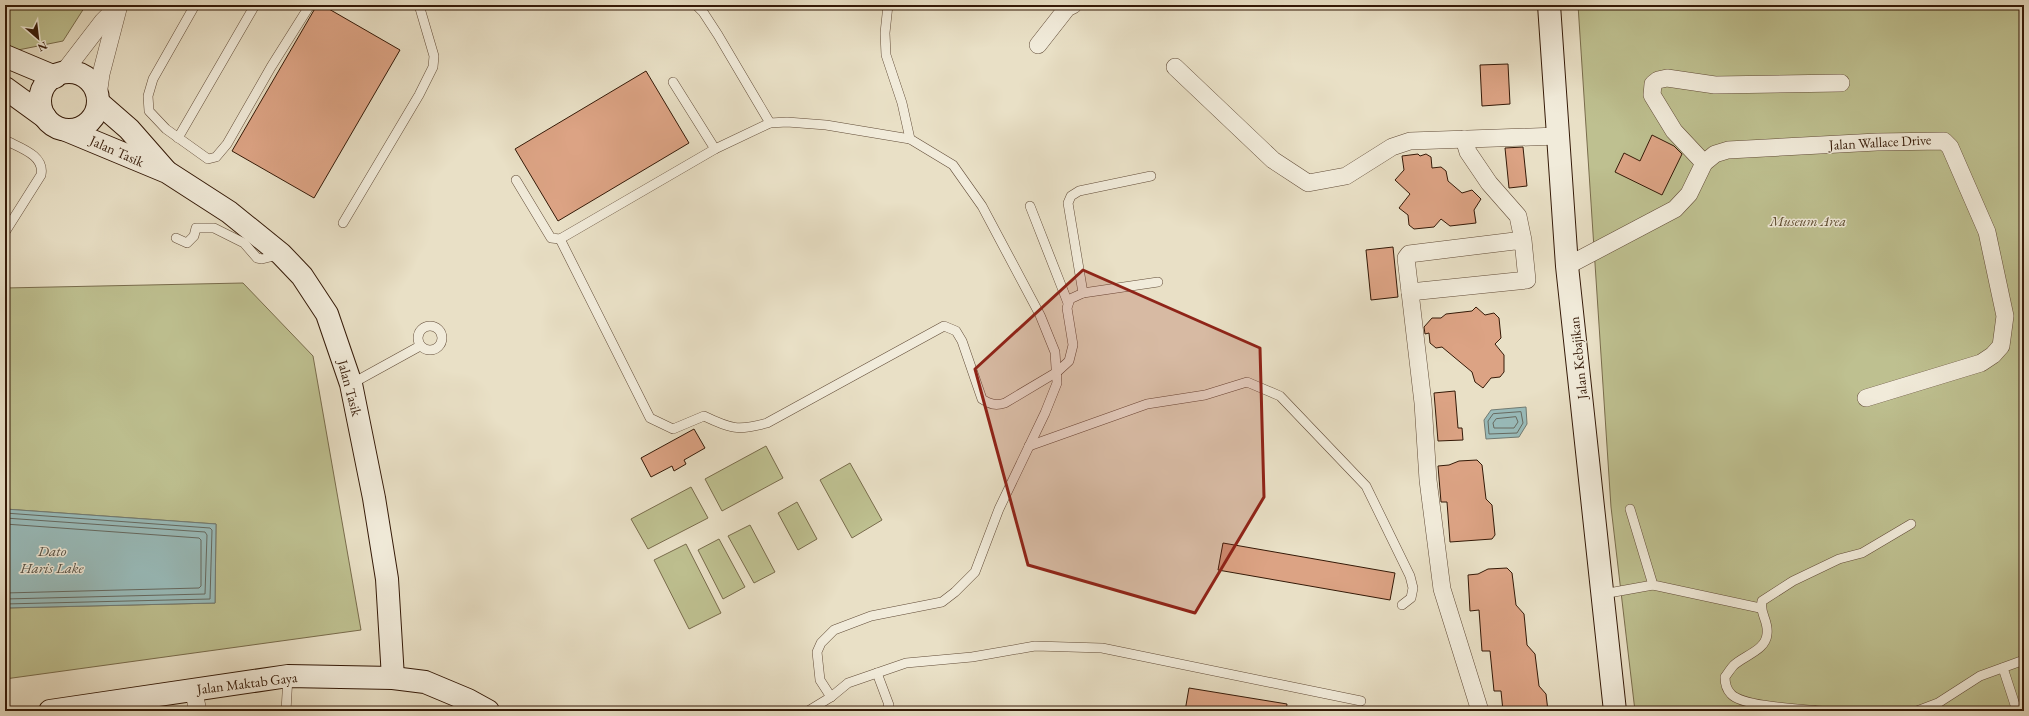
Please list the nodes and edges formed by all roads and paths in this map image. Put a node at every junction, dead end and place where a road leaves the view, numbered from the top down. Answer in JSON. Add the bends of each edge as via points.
{"nodes":[{"id":1,"x":119,"y":5,"type":"edge"},
{"id":2,"x":195,"y":5,"type":"edge"},
{"id":3,"x":255,"y":5,"type":"edge"},
{"id":4,"x":310,"y":5,"type":"edge"},
{"id":5,"x":419,"y":5,"type":"edge"},
{"id":6,"x":696,"y":5,"type":"edge"},
{"id":7,"x":888,"y":5,"type":"edge"},
{"id":8,"x":1074,"y":5,"type":"edge"},
{"id":9,"x":1549,"y":5,"type":"edge"},
{"id":10,"x":1038,"y":45,"type":"dead end"},
{"id":11,"x":5,"y":56,"type":"edge"},
{"id":12,"x":1175,"y":67,"type":"dead end"},
{"id":13,"x":59,"y":75,"type":"junction"},
{"id":14,"x":673,"y":82,"type":"dead end"},
{"id":15,"x":1841,"y":83,"type":"dead end"},
{"id":16,"x":5,"y":88,"type":"edge"},
{"id":17,"x":98,"y":99,"type":"junction"},
{"id":18,"x":45,"y":117,"type":"junction"},
{"id":19,"x":770,"y":122,"type":"junction"},
{"id":20,"x":66,"y":130,"type":"junction"},
{"id":21,"x":1558,"y":136,"type":"junction"},
{"id":22,"x":178,"y":138,"type":"junction"},
{"id":23,"x":1464,"y":138,"type":"junction"},
{"id":24,"x":910,"y":140,"type":"junction"},
{"id":25,"x":6,"y":142,"type":"edge"},
{"id":26,"x":715,"y":149,"type":"junction"},
{"id":27,"x":1704,"y":163,"type":"junction"},
{"id":28,"x":167,"y":172,"type":"junction"},
{"id":29,"x":1151,"y":176,"type":"dead end"},
{"id":30,"x":516,"y":180,"type":"dead end"},
{"id":31,"x":1030,"y":206,"type":"dead end"},
{"id":32,"x":343,"y":223,"type":"dead end"},
{"id":33,"x":5,"y":232,"type":"edge"},
{"id":34,"x":176,"y":238,"type":"dead end"},
{"id":35,"x":560,"y":239,"type":"junction"},
{"id":36,"x":1523,"y":240,"type":"junction"},
{"id":37,"x":281,"y":254,"type":"junction"},
{"id":38,"x":1568,"y":266,"type":"junction"},
{"id":39,"x":1158,"y":282,"type":"dead end"},
{"id":40,"x":1410,"y":292,"type":"junction"},
{"id":41,"x":1083,"y":293,"type":"junction"},
{"id":42,"x":1068,"y":303,"type":"junction"},
{"id":43,"x":420,"y":346,"type":"dead end"},
{"id":44,"x":1057,"y":372,"type":"junction"},
{"id":45,"x":351,"y":384,"type":"junction"},
{"id":46,"x":1866,"y":398,"type":"dead end"},
{"id":47,"x":1029,"y":446,"type":"junction"},
{"id":48,"x":1630,"y":509,"type":"dead end"},
{"id":49,"x":1911,"y":524,"type":"dead end"},
{"id":50,"x":1653,"y":585,"type":"junction"},
{"id":51,"x":1603,"y":594,"type":"junction"},
{"id":52,"x":1402,"y":605,"type":"dead end"},
{"id":53,"x":1760,"y":608,"type":"junction"},
{"id":54,"x":2024,"y":660,"type":"edge"},
{"id":55,"x":2003,"y":668,"type":"junction"},
{"id":56,"x":877,"y":673,"type":"junction"},
{"id":57,"x":288,"y":676,"type":"junction"},
{"id":58,"x":394,"y":678,"type":"junction"},
{"id":59,"x":193,"y":689,"type":"junction"},
{"id":60,"x":831,"y":697,"type":"junction"},
{"id":61,"x":1362,"y":701,"type":"dead end"},
{"id":62,"x":50,"y":711,"type":"edge"},
{"id":63,"x":54,"y":711,"type":"edge"},
{"id":64,"x":198,"y":711,"type":"edge"},
{"id":65,"x":286,"y":711,"type":"edge"},
{"id":66,"x":488,"y":711,"type":"edge"},
{"id":67,"x":808,"y":711,"type":"edge"},
{"id":68,"x":886,"y":711,"type":"edge"},
{"id":69,"x":1480,"y":711,"type":"edge"},
{"id":70,"x":1616,"y":711,"type":"edge"},
{"id":71,"x":1822,"y":711,"type":"edge"},
{"id":72,"x":1917,"y":711,"type":"edge"},
{"id":73,"x":2017,"y":711,"type":"edge"}],
"edges":[{"from":1,"to":13,"type":"street"},
{"from":1,"to":17,"type":"street","via":[[101,74]]},
{"from":2,"to":22,"type":"lane","via":[[153,79],[148,96],[149,111]]},
{"from":3,"to":22,"type":"lane"},
{"from":4,"to":22,"type":"lane","via":[[271,67],[228,144],[216,157],[208,159]]},
{"from":5,"to":32,"type":"lane","via":[[434,56],[433,67]]},
{"from":6,"to":19,"type":"lane","via":[[718,35]]},
{"from":7,"to":24,"type":"lane","via":[[886,55],[902,103]]},
{"from":8,"to":10,"type":"street","via":[[1068,8]]},
{"from":9,"to":21,"type":"street","name":"Jalan Kebajikan"},
{"from":11,"to":13,"type":"street"},
{"from":12,"to":23,"type":"street","via":[[1273,160],[1308,183],[1346,176],[1392,147],[1410,141]]},
{"from":13,"to":17,"type":"street","via":[[70,72],[85,77],[91,82]]},
{"from":13,"to":18,"type":"street","via":[[45,86],[41,98]]},
{"from":14,"to":26,"type":"lane"},
{"from":15,"to":27,"type":"street","via":[[1715,85],[1667,78],[1658,80],[1654,84],[1652,95],[1674,131]]},
{"from":16,"to":18,"type":"street"},
{"from":17,"to":20,"type":"street","via":[[94,117],[77,129]]},
{"from":17,"to":28,"type":"street","name":"Jalan Tasik","via":[[157,158]]},
{"from":18,"to":20,"type":"street","via":[[56,127]]},
{"from":19,"to":24,"type":"lane","via":[[826,125]]},
{"from":19,"to":26,"type":"lane"},
{"from":20,"to":28,"type":"street","name":"Jalan Tasik"},
{"from":21,"to":23,"type":"street"},
{"from":21,"to":38,"type":"street","name":"Jalan Kebajikan"},
{"from":23,"to":36,"type":"street","via":[[1468,152],[1489,183],[1518,216]]},
{"from":24,"to":44,"type":"lane","via":[[953,165],[982,206],[1040,314],[1055,352]]},
{"from":25,"to":33,"type":"lane","via":[[38,158],[42,167],[41,175]]},
{"from":26,"to":35,"type":"lane"},
{"from":27,"to":38,"type":"street","via":[[1689,194],[1675,209]]},
{"from":27,"to":46,"type":"street","name":"Jalan Wallace Drive","via":[[1715,154],[1740,148],[1939,140],[1950,147],[1987,232],[2005,316],[2001,346],[1981,363]]},
{"from":28,"to":37,"type":"street","name":"Jalan Tasik","via":[[229,212]]},
{"from":29,"to":41,"type":"lane","via":[[1079,191],[1071,196],[1068,203]]},
{"from":30,"to":35,"type":"lane","via":[[551,238]]},
{"from":31,"to":42,"type":"lane"},
{"from":34,"to":37,"type":"lane","via":[[187,243],[194,236],[196,228],[214,228],[244,243],[257,258]]},
{"from":35,"to":44,"type":"lane","via":[[650,418],[673,429],[704,416],[724,426],[745,429],[767,423],[944,326],[956,331],[962,341],[982,398],[990,404],[1005,403]]},
{"from":36,"to":40,"type":"street","via":[[1409,254],[1406,258]]},
{"from":36,"to":40,"type":"street","via":[[1527,280]]},
{"from":37,"to":45,"type":"street","name":"Jalan Tasik","via":[[302,276],[326,314]]},
{"from":38,"to":51,"type":"street","name":"Jalan Kebajikan"},
{"from":39,"to":41,"type":"lane"},
{"from":40,"to":69,"type":"street","via":[[1423,403],[1428,480],[1442,589]]},
{"from":41,"to":42,"type":"lane","via":[[1070,299]]},
{"from":42,"to":44,"type":"lane","via":[[1073,345],[1071,356]]},
{"from":43,"to":45,"type":"lane"},
{"from":44,"to":47,"type":"lane","via":[[1057,383]]},
{"from":45,"to":58,"type":"street","name":"Jalan Tasik","via":[[387,579]]},
{"from":47,"to":52,"type":"lane","via":[[1148,404],[1205,395],[1248,382],[1274,393],[1280,396],[1366,486],[1410,576],[1413,588],[1411,598]]},
{"from":47,"to":60,"type":"lane","via":[[999,509],[975,572],[955,592],[942,602],[854,621],[834,630],[821,643],[817,652],[820,680]]},
{"from":48,"to":50,"type":"lane"},
{"from":49,"to":53,"type":"lane","via":[[1862,553],[1839,559],[1793,581],[1762,601]]},
{"from":50,"to":51,"type":"lane"},
{"from":50,"to":53,"type":"lane"},
{"from":51,"to":70,"type":"street","name":"Jalan Kebajikan"},
{"from":53,"to":71,"type":"lane","via":[[1766,622],[1767,634],[1763,645],[1735,664],[1725,677],[1725,684],[1731,694],[1744,702]]},
{"from":54,"to":55,"type":"lane"},
{"from":55,"to":72,"type":"lane","via":[[1980,676],[1938,703]]},
{"from":55,"to":73,"type":"lane"},
{"from":56,"to":60,"type":"lane","via":[[848,683]]},
{"from":56,"to":61,"type":"lane","via":[[906,663],[972,657],[1035,646],[1102,648]]},
{"from":56,"to":68,"type":"lane","via":[[889,705]]},
{"from":57,"to":58,"type":"street","name":"Jalan Maktab Gaya"},
{"from":57,"to":59,"type":"street","name":"Jalan Maktab Gaya"},
{"from":57,"to":65,"type":"lane"},
{"from":58,"to":66,"type":"street","name":"Jalan Maktab Gaya","via":[[425,682]]},
{"from":59,"to":63,"type":"street","name":"Jalan Maktab Gaya"},
{"from":59,"to":64,"type":"street"},
{"from":60,"to":67,"type":"lane"},
{"from":62,"to":63,"type":"street","name":"Jalan Maktab Gaya"}]}
